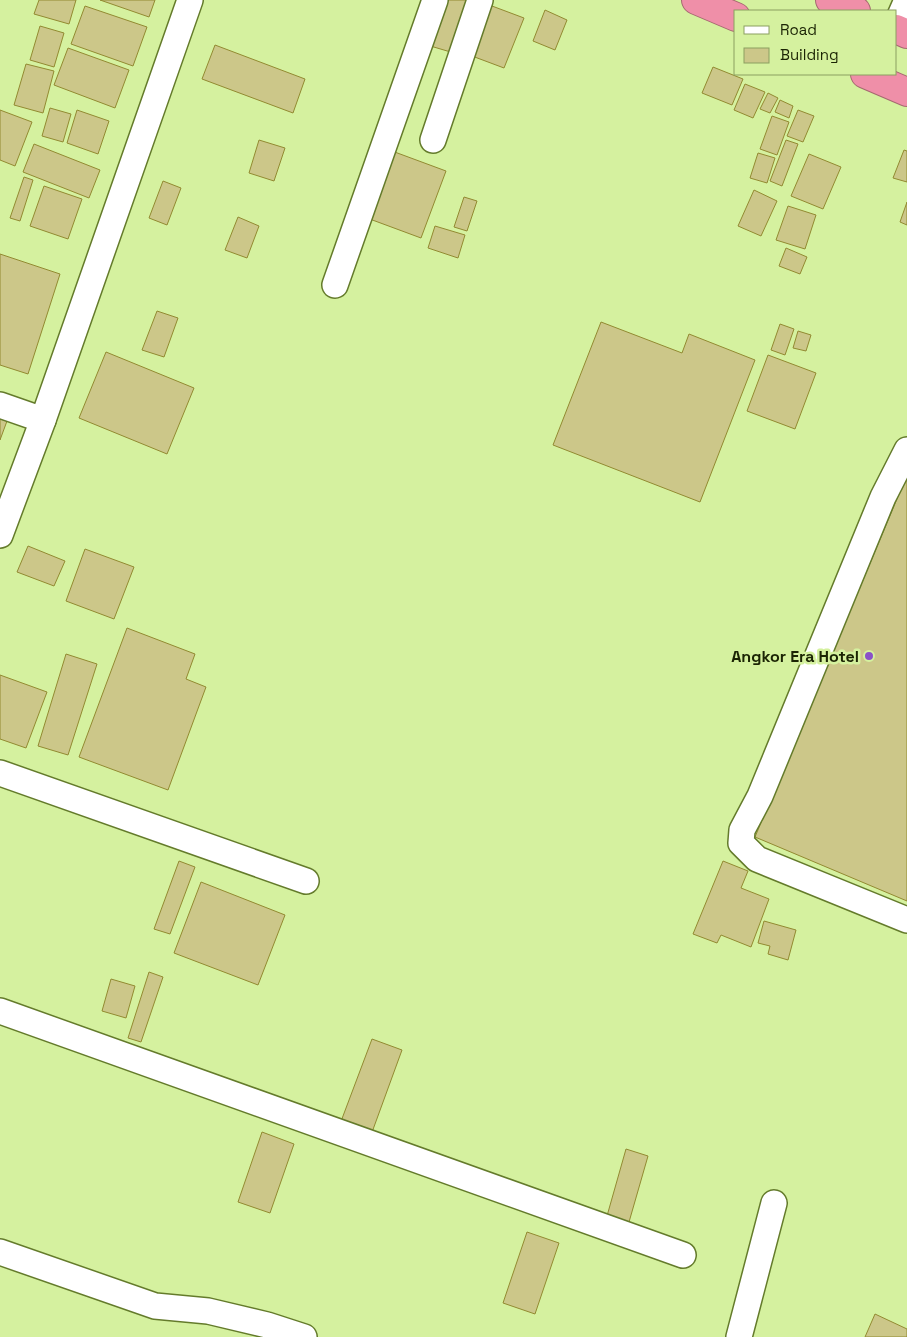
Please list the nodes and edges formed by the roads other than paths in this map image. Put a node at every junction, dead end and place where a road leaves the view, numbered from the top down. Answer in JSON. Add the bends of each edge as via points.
{"nodes":[{"id":1,"x":190,"y":0,"type":"edge"},
{"id":2,"x":435,"y":0,"type":"edge"},
{"id":3,"x":480,"y":0,"type":"edge"},
{"id":4,"x":696,"y":0,"type":"edge"},
{"id":5,"x":830,"y":0,"type":"edge"},
{"id":6,"x":907,"y":0,"type":"edge"},
{"id":7,"x":854,"y":10,"type":"edge"},
{"id":8,"x":734,"y":16,"type":"edge"},
{"id":9,"x":897,"y":25,"type":"edge"},
{"id":10,"x":867,"y":75,"type":"edge"},
{"id":11,"x":907,"y":92,"type":"edge"},
{"id":12,"x":433,"y":140,"type":"dead end"},
{"id":13,"x":335,"y":285,"type":"dead end"},
{"id":14,"x":0,"y":405,"type":"edge"},
{"id":15,"x":43,"y":420,"type":"junction"},
{"id":16,"x":907,"y":450,"type":"edge"},
{"id":17,"x":0,"y":535,"type":"edge"},
{"id":18,"x":0,"y":773,"type":"edge"},
{"id":19,"x":306,"y":881,"type":"dead end"},
{"id":20,"x":907,"y":920,"type":"edge"},
{"id":21,"x":0,"y":1012,"type":"edge"},
{"id":22,"x":774,"y":1204,"type":"dead end"},
{"id":23,"x":0,"y":1252,"type":"edge"},
{"id":24,"x":683,"y":1254,"type":"dead end"},
{"id":25,"x":304,"y":1337,"type":"edge"},
{"id":26,"x":739,"y":1337,"type":"edge"}],
"edges":[{"from":1,"to":15,"type":"street"},
{"from":2,"to":13,"type":"street"},
{"from":3,"to":12,"type":"street"},
{"from":4,"to":8,"type":"highway"},
{"from":5,"to":7,"type":"highway"},
{"from":6,"to":9,"type":"street"},
{"from":10,"to":11,"type":"highway"},
{"from":14,"to":15,"type":"street"},
{"from":15,"to":17,"type":"street"},
{"from":16,"to":20,"type":"street","via":[[883,497],[760,796],[742,830],[741,843],[757,859]]},
{"from":18,"to":19,"type":"street"},
{"from":21,"to":24,"type":"street"},
{"from":22,"to":26,"type":"street"},
{"from":23,"to":25,"type":"street","via":[[156,1306],[208,1311]]}]}
